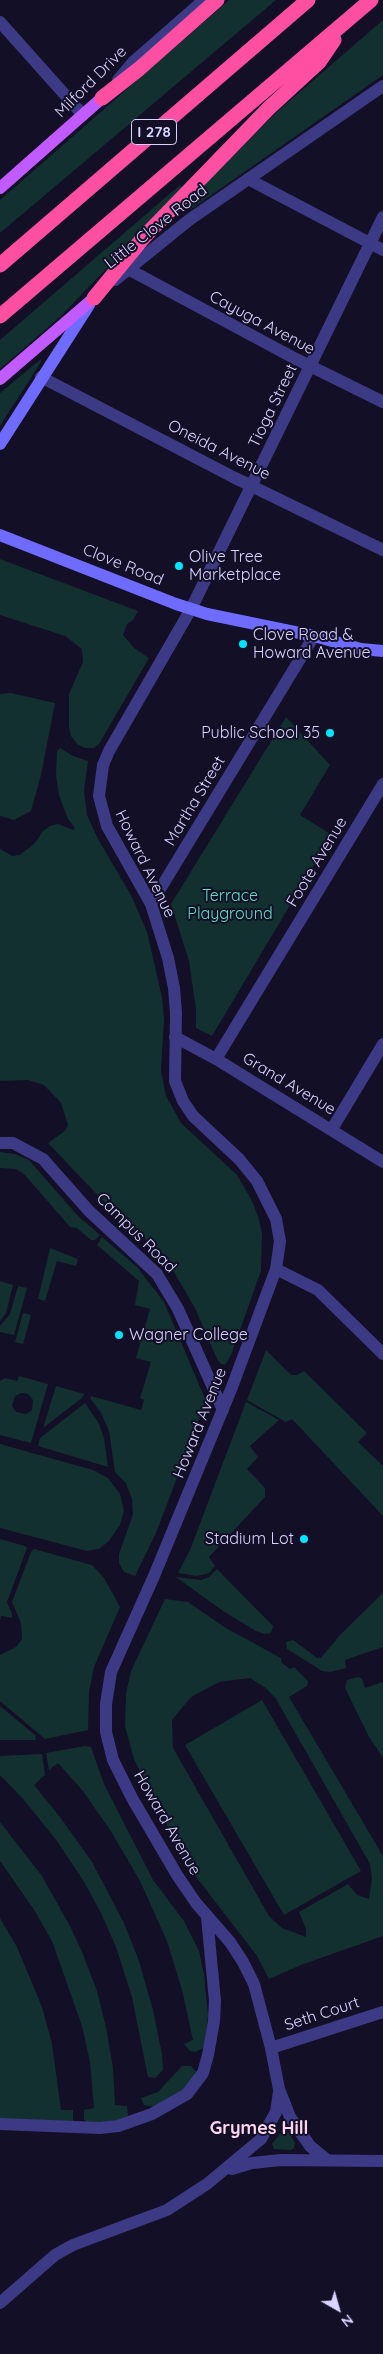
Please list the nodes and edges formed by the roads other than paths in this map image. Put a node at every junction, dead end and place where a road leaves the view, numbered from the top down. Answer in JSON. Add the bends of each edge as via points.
{"nodes":[{"id":1,"x":204,"y":0,"type":"edge"},
{"id":2,"x":217,"y":0,"type":"edge"},
{"id":3,"x":308,"y":0,"type":"edge"},
{"id":4,"x":371,"y":0,"type":"edge"},
{"id":5,"x":347,"y":21,"type":"junction"},
{"id":6,"x":0,"y":22,"type":"edge"},
{"id":7,"x":381,"y":90,"type":"edge"},
{"id":8,"x":102,"y":98,"type":"junction"},
{"id":9,"x":83,"y":115,"type":"junction"},
{"id":10,"x":248,"y":179,"type":"junction"},
{"id":11,"x":0,"y":188,"type":"edge"},
{"id":12,"x":383,"y":217,"type":"edge"},
{"id":13,"x":370,"y":243,"type":"junction"},
{"id":14,"x":383,"y":250,"type":"edge"},
{"id":15,"x":0,"y":265,"type":"edge"},
{"id":16,"x":128,"y":269,"type":"junction"},
{"id":17,"x":94,"y":298,"type":"junction"},
{"id":18,"x":0,"y":316,"type":"edge"},
{"id":19,"x":311,"y":366,"type":"junction"},
{"id":20,"x":42,"y":377,"type":"junction"},
{"id":21,"x":0,"y":379,"type":"edge"},
{"id":22,"x":383,"y":402,"type":"edge"},
{"id":23,"x":0,"y":444,"type":"edge"},
{"id":24,"x":252,"y":486,"type":"junction"},
{"id":25,"x":0,"y":535,"type":"edge"},
{"id":26,"x":383,"y":550,"type":"edge"},
{"id":27,"x":191,"y":609,"type":"junction"},
{"id":28,"x":314,"y":636,"type":"junction"},
{"id":29,"x":383,"y":651,"type":"edge"},
{"id":30,"x":383,"y":784,"type":"edge"},
{"id":31,"x":151,"y":904,"type":"junction"},
{"id":32,"x":175,"y":1037,"type":"junction"},
{"id":33,"x":383,"y":1044,"type":"edge"},
{"id":34,"x":216,"y":1059,"type":"junction"},
{"id":35,"x":332,"y":1129,"type":"junction"},
{"id":36,"x":0,"y":1143,"type":"edge"},
{"id":37,"x":383,"y":1162,"type":"edge"},
{"id":38,"x":276,"y":1269,"type":"junction"},
{"id":39,"x":383,"y":1354,"type":"edge"},
{"id":40,"x":223,"y":1410,"type":"junction"},
{"id":41,"x":207,"y":1917,"type":"junction"},
{"id":42,"x":383,"y":2012,"type":"edge"},
{"id":43,"x":271,"y":2048,"type":"junction"},
{"id":44,"x":279,"y":2089,"type":"junction"},
{"id":45,"x":0,"y":2124,"type":"edge"},
{"id":46,"x":327,"y":2160,"type":"junction"},
{"id":47,"x":383,"y":2161,"type":"edge"},
{"id":48,"x":221,"y":2174,"type":"junction"},
{"id":49,"x":0,"y":2303,"type":"edge"}],
"edges":[{"from":1,"to":8,"type":"street","name":"Milford Drive","via":[[133,62]]},
{"from":2,"to":8,"type":"highway"},
{"from":3,"to":15,"type":"highway","number":"I 278"},
{"from":4,"to":5,"type":"highway","number":"I 278"},
{"from":5,"to":17,"type":"highway","via":[[319,62],[264,113],[144,237]]},
{"from":5,"to":18,"type":"highway","number":"I 278"},
{"from":6,"to":9,"type":"street"},
{"from":7,"to":10,"type":"street","name":"Little Clove Road"},
{"from":8,"to":9,"type":"main road","name":"Milford Drive"},
{"from":9,"to":11,"type":"main road","name":"Milford Drive"},
{"from":10,"to":13,"type":"street"},
{"from":10,"to":16,"type":"street","name":"Little Clove Road"},
{"from":12,"to":13,"type":"street","name":"Tioga Street"},
{"from":13,"to":14,"type":"street"},
{"from":13,"to":19,"type":"street","name":"Tioga Street"},
{"from":16,"to":17,"type":"street","name":"Little Clove Road"},
{"from":16,"to":19,"type":"street","name":"Cayuga Avenue"},
{"from":17,"to":20,"type":"main road","name":"Little Clove Road"},
{"from":17,"to":21,"type":"main road"},
{"from":19,"to":22,"type":"street","name":"Cayuga Avenue"},
{"from":19,"to":24,"type":"street","name":"Tioga Street"},
{"from":20,"to":23,"type":"main road","name":"Little Clove Road"},
{"from":20,"to":24,"type":"street","name":"Oneida Avenue"},
{"from":24,"to":26,"type":"street","name":"Oneida Avenue"},
{"from":24,"to":27,"type":"street","name":"Tioga Street"},
{"from":25,"to":27,"type":"main road","name":"Clove Road"},
{"from":27,"to":28,"type":"main road","name":"Clove Road"},
{"from":27,"to":31,"type":"street","name":"Howard Avenue","via":[[109,751],[100,781],[106,826]]},
{"from":28,"to":29,"type":"main road","name":"Clove Road","via":[[361,649]]},
{"from":28,"to":31,"type":"street","name":"Martha Street"},
{"from":30,"to":34,"type":"street","name":"Foote Avenue"},
{"from":31,"to":32,"type":"street","name":"Howard Avenue","via":[[174,988]]},
{"from":32,"to":34,"type":"street","name":"Grand Avenue"},
{"from":32,"to":38,"type":"street","name":"Howard Avenue","via":[[174,1081],[183,1101],[198,1121],[248,1169],[276,1219],[280,1242]]},
{"from":33,"to":35,"type":"street"},
{"from":34,"to":35,"type":"street","name":"Grand Avenue"},
{"from":35,"to":37,"type":"street","name":"Grand Avenue"},
{"from":36,"to":40,"type":"street","name":"Campus Road","via":[[13,1143],[43,1159],[89,1211],[158,1274],[178,1309]]},
{"from":38,"to":39,"type":"street","via":[[318,1290]]},
{"from":38,"to":40,"type":"street","name":"Howard Avenue"},
{"from":40,"to":41,"type":"street","name":"Howard Avenue","via":[[111,1672],[106,1704],[106,1732],[114,1760],[177,1875]]},
{"from":41,"to":43,"type":"street","name":"Howard Avenue","via":[[230,1942],[254,1984]]},
{"from":41,"to":45,"type":"street","via":[[214,2021],[203,2073],[187,2094],[138,2121],[118,2126]]},
{"from":42,"to":43,"type":"street","name":"Seth Court"},
{"from":43,"to":44,"type":"street","name":"Howard Avenue"},
{"from":44,"to":46,"type":"street","name":"Howard Avenue","via":[[300,2134]]},
{"from":44,"to":48,"type":"street","name":"Howard Avenue","via":[[276,2112],[266,2132]]},
{"from":46,"to":47,"type":"street"},
{"from":46,"to":48,"type":"street","name":"Howard Avenue","via":[[252,2163]]},
{"from":48,"to":49,"type":"street","name":"Howard Avenue","via":[[167,2210],[54,2255]]}]}
